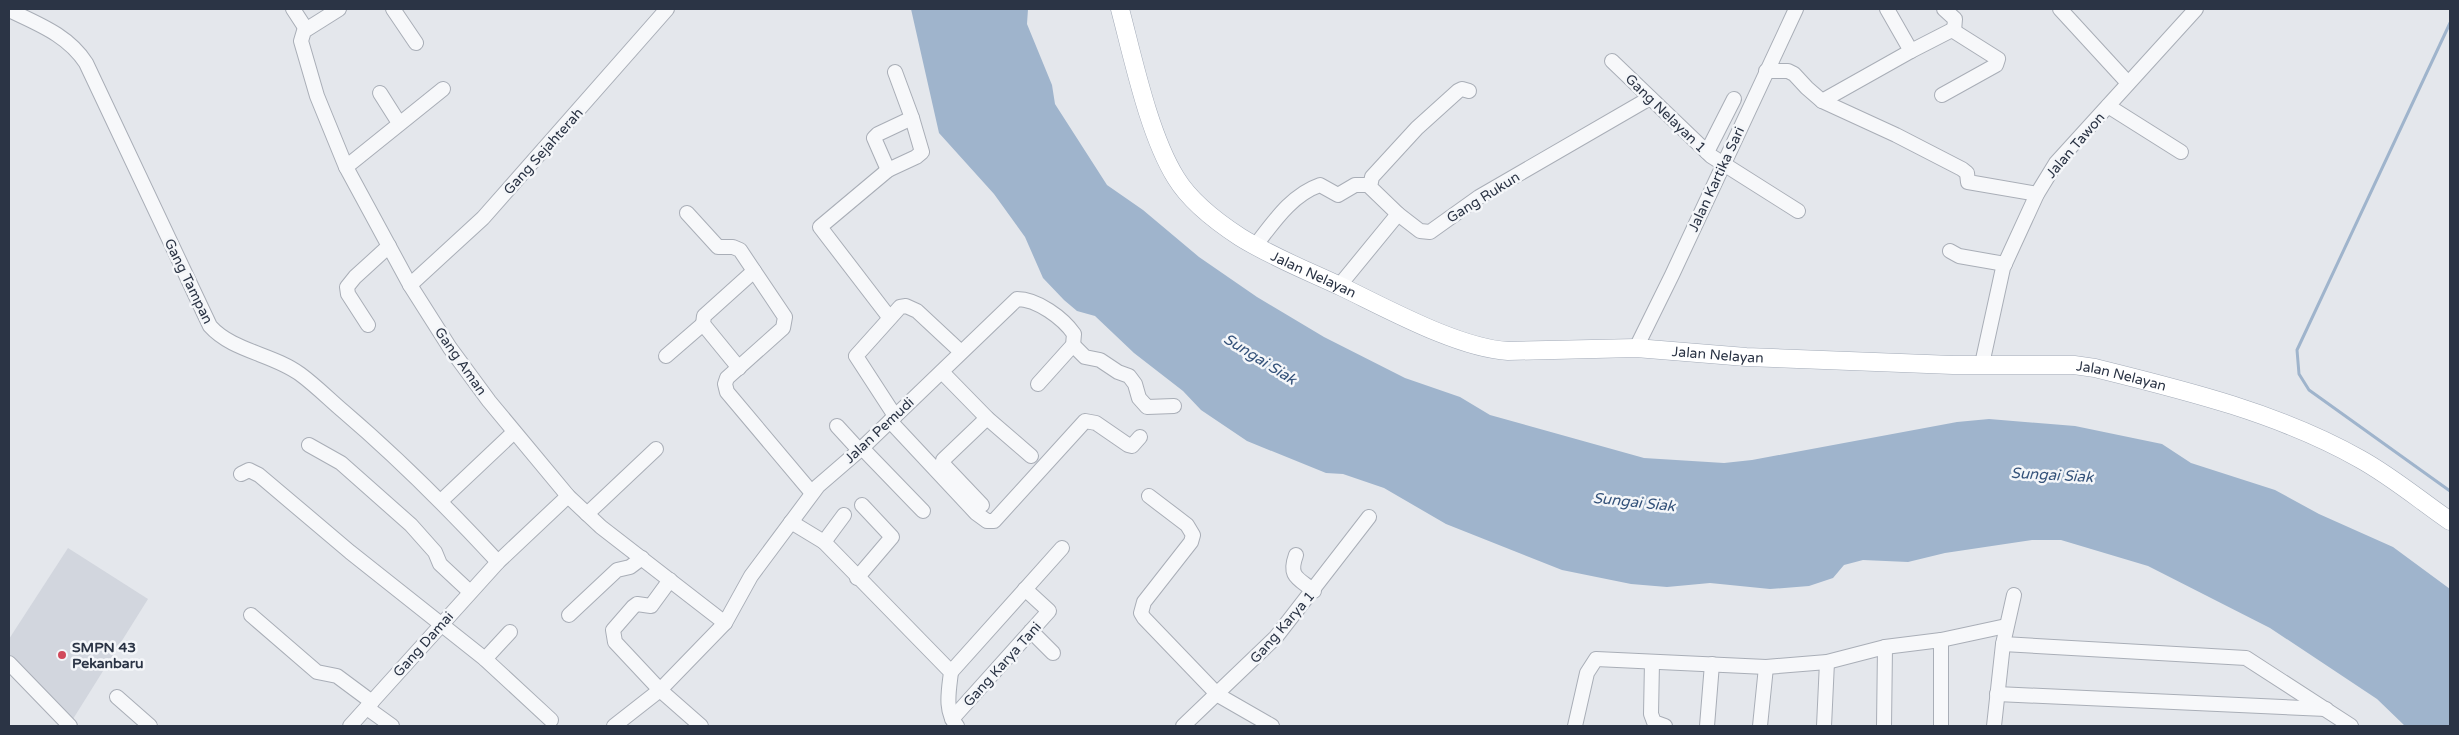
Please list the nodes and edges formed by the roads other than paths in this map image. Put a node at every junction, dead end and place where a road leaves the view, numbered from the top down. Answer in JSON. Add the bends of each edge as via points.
{"nodes":[{"id":1,"x":293,"y":9,"type":"edge"},
{"id":2,"x":340,"y":9,"type":"edge"},
{"id":3,"x":393,"y":9,"type":"edge"},
{"id":4,"x":667,"y":9,"type":"edge"},
{"id":5,"x":1120,"y":9,"type":"edge"},
{"id":6,"x":1796,"y":9,"type":"edge"},
{"id":7,"x":1887,"y":9,"type":"edge"},
{"id":8,"x":1944,"y":9,"type":"edge"},
{"id":9,"x":2060,"y":9,"type":"edge"},
{"id":10,"x":2196,"y":9,"type":"edge"},
{"id":11,"x":9,"y":10,"type":"edge"},
{"id":12,"x":306,"y":29,"type":"junction"},
{"id":13,"x":1954,"y":31,"type":"junction"},
{"id":14,"x":416,"y":43,"type":"dead end"},
{"id":15,"x":1911,"y":51,"type":"junction"},
{"id":16,"x":1612,"y":61,"type":"dead end"},
{"id":17,"x":1766,"y":70,"type":"junction"},
{"id":18,"x":894,"y":72,"type":"dead end"},
{"id":19,"x":2128,"y":83,"type":"junction"},
{"id":20,"x":443,"y":89,"type":"dead end"},
{"id":21,"x":1469,"y":91,"type":"dead end"},
{"id":22,"x":380,"y":93,"type":"dead end"},
{"id":23,"x":1942,"y":95,"type":"dead end"},
{"id":24,"x":1650,"y":98,"type":"junction"},
{"id":25,"x":1734,"y":99,"type":"dead end"},
{"id":26,"x":1822,"y":101,"type":"junction"},
{"id":27,"x":2108,"y":106,"type":"junction"},
{"id":28,"x":912,"y":118,"type":"junction"},
{"id":29,"x":399,"y":124,"type":"junction"},
{"id":30,"x":2181,"y":152,"type":"dead end"},
{"id":31,"x":1715,"y":158,"type":"junction"},
{"id":32,"x":346,"y":167,"type":"junction"},
{"id":33,"x":888,"y":170,"type":"junction"},
{"id":34,"x":1369,"y":184,"type":"junction"},
{"id":35,"x":2036,"y":194,"type":"junction"},
{"id":36,"x":1798,"y":211,"type":"dead end"},
{"id":37,"x":687,"y":213,"type":"dead end"},
{"id":38,"x":1398,"y":214,"type":"junction"},
{"id":39,"x":389,"y":246,"type":"junction"},
{"id":40,"x":1254,"y":246,"type":"junction"},
{"id":41,"x":1950,"y":251,"type":"dead end"},
{"id":42,"x":2005,"y":264,"type":"junction"},
{"id":43,"x":754,"y":271,"type":"junction"},
{"id":44,"x":410,"y":286,"type":"junction"},
{"id":45,"x":1339,"y":286,"type":"junction"},
{"id":46,"x":889,"y":317,"type":"junction"},
{"id":47,"x":703,"y":324,"type":"junction"},
{"id":48,"x":368,"y":325,"type":"dead end"},
{"id":49,"x":1073,"y":345,"type":"junction"},
{"id":50,"x":1636,"y":348,"type":"junction"},
{"id":51,"x":961,"y":352,"type":"junction"},
{"id":52,"x":666,"y":356,"type":"dead end"},
{"id":53,"x":1982,"y":364,"type":"junction"},
{"id":54,"x":739,"y":368,"type":"junction"},
{"id":55,"x":942,"y":372,"type":"junction"},
{"id":56,"x":1038,"y":384,"type":"dead end"},
{"id":57,"x":1174,"y":406,"type":"dead end"},
{"id":58,"x":892,"y":418,"type":"junction"},
{"id":59,"x":987,"y":418,"type":"junction"},
{"id":60,"x":837,"y":426,"type":"dead end"},
{"id":61,"x":514,"y":432,"type":"junction"},
{"id":62,"x":1140,"y":437,"type":"dead end"},
{"id":63,"x":309,"y":444,"type":"dead end"},
{"id":64,"x":656,"y":449,"type":"dead end"},
{"id":65,"x":860,"y":449,"type":"junction"},
{"id":66,"x":1030,"y":456,"type":"dead end"},
{"id":67,"x":241,"y":474,"type":"dead end"},
{"id":68,"x":812,"y":494,"type":"junction"},
{"id":69,"x":568,"y":496,"type":"junction"},
{"id":70,"x":1149,"y":496,"type":"dead end"},
{"id":71,"x":441,"y":501,"type":"junction"},
{"id":72,"x":862,"y":505,"type":"dead end"},
{"id":73,"x":985,"y":509,"type":"dead end"},
{"id":74,"x":923,"y":511,"type":"dead end"},
{"id":75,"x":587,"y":514,"type":"junction"},
{"id":76,"x":844,"y":515,"type":"dead end"},
{"id":77,"x":1369,"y":517,"type":"dead end"},
{"id":78,"x":2450,"y":521,"type":"edge"},
{"id":79,"x":791,"y":522,"type":"junction"},
{"id":80,"x":824,"y":542,"type":"junction"},
{"id":81,"x":1062,"y":548,"type":"dead end"},
{"id":82,"x":1296,"y":555,"type":"dead end"},
{"id":83,"x":642,"y":558,"type":"junction"},
{"id":84,"x":498,"y":562,"type":"junction"},
{"id":85,"x":857,"y":578,"type":"junction"},
{"id":86,"x":670,"y":580,"type":"junction"},
{"id":87,"x":1025,"y":589,"type":"junction"},
{"id":88,"x":1314,"y":591,"type":"junction"},
{"id":89,"x":470,"y":592,"type":"junction"},
{"id":90,"x":2014,"y":595,"type":"dead end"},
{"id":91,"x":251,"y":615,"type":"dead end"},
{"id":92,"x":569,"y":615,"type":"dead end"},
{"id":93,"x":441,"y":623,"type":"junction"},
{"id":94,"x":725,"y":623,"type":"junction"},
{"id":95,"x":2006,"y":626,"type":"junction"},
{"id":96,"x":1031,"y":631,"type":"junction"},
{"id":97,"x":510,"y":632,"type":"dead end"},
{"id":98,"x":1941,"y":640,"type":"junction"},
{"id":99,"x":2003,"y":644,"type":"junction"},
{"id":100,"x":1885,"y":647,"type":"junction"},
{"id":101,"x":1053,"y":654,"type":"dead end"},
{"id":102,"x":485,"y":659,"type":"junction"},
{"id":103,"x":1652,"y":662,"type":"junction"},
{"id":104,"x":1827,"y":662,"type":"junction"},
{"id":105,"x":9,"y":663,"type":"edge"},
{"id":106,"x":1712,"y":664,"type":"junction"},
{"id":107,"x":1766,"y":667,"type":"junction"},
{"id":108,"x":951,"y":672,"type":"junction"},
{"id":109,"x":660,"y":690,"type":"junction"},
{"id":110,"x":1997,"y":694,"type":"junction"},
{"id":111,"x":1218,"y":695,"type":"junction"},
{"id":112,"x":117,"y":697,"type":"dead end"},
{"id":113,"x":370,"y":705,"type":"junction"},
{"id":114,"x":2327,"y":709,"type":"junction"},
{"id":115,"x":551,"y":720,"type":"dead end"},
{"id":116,"x":954,"y":723,"type":"edge"},
{"id":117,"x":623,"y":724,"type":"edge"},
{"id":118,"x":1191,"y":724,"type":"edge"},
{"id":119,"x":70,"y":726,"type":"edge"},
{"id":120,"x":150,"y":726,"type":"edge"},
{"id":121,"x":350,"y":726,"type":"edge"},
{"id":122,"x":392,"y":726,"type":"edge"},
{"id":123,"x":701,"y":726,"type":"edge"},
{"id":124,"x":1272,"y":726,"type":"edge"},
{"id":125,"x":1575,"y":726,"type":"edge"},
{"id":126,"x":1665,"y":726,"type":"edge"},
{"id":127,"x":1707,"y":726,"type":"edge"},
{"id":128,"x":1760,"y":726,"type":"edge"},
{"id":129,"x":1824,"y":726,"type":"edge"},
{"id":130,"x":1884,"y":726,"type":"edge"},
{"id":131,"x":1941,"y":726,"type":"edge"},
{"id":132,"x":1994,"y":726,"type":"edge"},
{"id":133,"x":2351,"y":726,"type":"edge"}],
"edges":[{"from":1,"to":12,"type":"street"},
{"from":2,"to":12,"type":"street"},
{"from":3,"to":14,"type":"street"},
{"from":4,"to":44,"type":"street","name":"Gang Sejahterah","via":[[483,218]]},
{"from":5,"to":40,"type":"main road","name":"Jalan Nelayan","via":[[1156,134],[1176,179],[1213,216]]},
{"from":6,"to":17,"type":"street","name":"Jalan Kartika Sari"},
{"from":7,"to":15,"type":"street"},
{"from":8,"to":13,"type":"street","via":[[1955,19]]},
{"from":9,"to":19,"type":"street"},
{"from":10,"to":19,"type":"street","name":"Jalan Tawon"},
{"from":11,"to":71,"type":"street","name":"Gang Tampan","via":[[56,32],[80,53],[210,326],[225,338],[282,362],[301,375]]},
{"from":12,"to":32,"type":"street","name":"Gang Aman","via":[[301,41],[317,96]]},
{"from":13,"to":15,"type":"street"},
{"from":13,"to":23,"type":"street","via":[[1994,55],[1999,62]]},
{"from":15,"to":26,"type":"street"},
{"from":16,"to":24,"type":"street","name":"Gang Nelayan 1"},
{"from":17,"to":26,"type":"street","via":[[1794,74]]},
{"from":17,"to":31,"type":"street","name":"Jalan Kartika Sari"},
{"from":18,"to":28,"type":"street"},
{"from":19,"to":27,"type":"street","name":"Jalan Tawon"},
{"from":20,"to":29,"type":"street"},
{"from":21,"to":34,"type":"street","via":[[1462,89],[1416,128]]},
{"from":22,"to":29,"type":"street"},
{"from":24,"to":31,"type":"street","name":"Gang Nelayan 1"},
{"from":24,"to":38,"type":"street","name":"Gang Rukun","via":[[1489,191],[1430,232],[1420,231]]},
{"from":25,"to":31,"type":"street"},
{"from":26,"to":35,"type":"street","via":[[1896,134],[1962,169],[1967,173],[1968,182]]},
{"from":27,"to":30,"type":"street"},
{"from":27,"to":35,"type":"street","name":"Jalan Tawon","via":[[2056,163]]},
{"from":28,"to":33,"type":"street","via":[[922,152]]},
{"from":28,"to":33,"type":"street","via":[[874,138]]},
{"from":29,"to":32,"type":"street"},
{"from":31,"to":36,"type":"street","name":"Gang Nelayan 1"},
{"from":31,"to":50,"type":"street","name":"Jalan Kartika Sari","via":[[1672,275]]},
{"from":32,"to":39,"type":"street","name":"Gang Aman"},
{"from":33,"to":46,"type":"street","via":[[820,226]]},
{"from":34,"to":38,"type":"street","name":"Gang Rukun"},
{"from":34,"to":40,"type":"street","via":[[1355,185],[1338,195],[1320,185],[1309,189],[1288,206]]},
{"from":35,"to":42,"type":"street","name":"Jalan Tawon"},
{"from":37,"to":43,"type":"street","via":[[718,248],[740,250]]},
{"from":38,"to":45,"type":"street"},
{"from":39,"to":44,"type":"street","name":"Gang Aman"},
{"from":39,"to":48,"type":"street","via":[[347,287],[348,294]]},
{"from":40,"to":45,"type":"main road","name":"Jalan Nelayan"},
{"from":41,"to":42,"type":"street","via":[[1959,256]]},
{"from":42,"to":53,"type":"street","name":"Jalan Tawon"},
{"from":43,"to":47,"type":"street","via":[[704,316]]},
{"from":43,"to":54,"type":"street","via":[[785,317],[784,324]]},
{"from":44,"to":61,"type":"street","name":"Gang Aman","via":[[450,348]]},
{"from":45,"to":50,"type":"main road","name":"Jalan Nelayan","via":[[1454,338],[1494,351]]},
{"from":46,"to":51,"type":"street","via":[[900,307],[912,308]]},
{"from":46,"to":58,"type":"street","via":[[856,356]]},
{"from":47,"to":52,"type":"street"},
{"from":47,"to":54,"type":"street"},
{"from":49,"to":51,"type":"street","name":"Jalan Pemudi","via":[[1074,334],[1069,327],[1034,302],[1017,299]]},
{"from":49,"to":56,"type":"street"},
{"from":49,"to":57,"type":"street","via":[[1085,357],[1100,360],[1129,376],[1139,398],[1147,406]]},
{"from":50,"to":53,"type":"main road","name":"Jalan Nelayan","via":[[1746,357]]},
{"from":51,"to":55,"type":"street","name":"Jalan Pemudi"},
{"from":53,"to":78,"type":"main road","name":"Jalan Nelayan","via":[[2095,368],[2274,420],[2361,459]]},
{"from":54,"to":68,"type":"street","via":[[725,384],[727,392]]},
{"from":55,"to":58,"type":"street","name":"Jalan Pemudi"},
{"from":55,"to":59,"type":"street"},
{"from":58,"to":62,"type":"street","via":[[987,522],[994,521],[1085,421],[1096,423],[1128,445],[1132,446]]},
{"from":58,"to":65,"type":"street","name":"Jalan Pemudi"},
{"from":59,"to":66,"type":"street"},
{"from":59,"to":73,"type":"street","via":[[943,460],[943,464]]},
{"from":60,"to":65,"type":"street"},
{"from":61,"to":69,"type":"street","name":"Gang Aman"},
{"from":61,"to":71,"type":"street"},
{"from":63,"to":89,"type":"street","via":[[341,463],[411,525],[435,552],[440,564]]},
{"from":64,"to":75,"type":"street"},
{"from":65,"to":68,"type":"street","name":"Jalan Pemudi","via":[[825,478]]},
{"from":65,"to":74,"type":"street"},
{"from":67,"to":93,"type":"street","via":[[250,470],[259,474],[350,552]]},
{"from":68,"to":79,"type":"street","name":"Jalan Pemudi"},
{"from":69,"to":75,"type":"street","name":"Gang Aman"},
{"from":69,"to":84,"type":"street","name":"Gang Damai"},
{"from":70,"to":111,"type":"street","via":[[1187,525],[1193,535],[1144,602],[1142,613]]},
{"from":71,"to":84,"type":"street","name":"Gang Tampan"},
{"from":72,"to":85,"type":"street","via":[[892,537]]},
{"from":75,"to":83,"type":"street","name":"Gang Aman"},
{"from":76,"to":80,"type":"street"},
{"from":77,"to":88,"type":"street","name":"Gang Karya 1"},
{"from":79,"to":80,"type":"street"},
{"from":79,"to":94,"type":"street","name":"Jalan Pemudi","via":[[751,576]]},
{"from":80,"to":85,"type":"street"},
{"from":81,"to":87,"type":"street"},
{"from":82,"to":88,"type":"street","via":[[1293,573]]},
{"from":83,"to":86,"type":"street","name":"Gang Aman"},
{"from":83,"to":92,"type":"street","via":[[630,567],[617,570]]},
{"from":84,"to":89,"type":"street","name":"Gang Damai"},
{"from":85,"to":108,"type":"street"},
{"from":86,"to":94,"type":"street","name":"Gang Aman"},
{"from":86,"to":109,"type":"street","via":[[651,606],[637,604],[613,630],[615,642]]},
{"from":87,"to":96,"type":"street","name":"Gang Karya Tani","via":[[1049,611]]},
{"from":87,"to":108,"type":"street"},
{"from":88,"to":111,"type":"street","name":"Gang Karya 1","via":[[1276,637]]},
{"from":89,"to":93,"type":"street","name":"Gang Damai"},
{"from":90,"to":95,"type":"street"},
{"from":91,"to":113,"type":"street","via":[[317,672],[337,676]]},
{"from":93,"to":102,"type":"street"},
{"from":93,"to":113,"type":"street","name":"Gang Damai"},
{"from":94,"to":109,"type":"street","name":"Jalan Pemudi"},
{"from":95,"to":98,"type":"street"},
{"from":95,"to":99,"type":"street"},
{"from":96,"to":101,"type":"street"},
{"from":96,"to":116,"type":"street","name":"Gang Karya Tani"},
{"from":97,"to":102,"type":"street"},
{"from":98,"to":100,"type":"street"},
{"from":98,"to":131,"type":"street"},
{"from":99,"to":110,"type":"street"},
{"from":99,"to":114,"type":"street","via":[[2246,658]]},
{"from":100,"to":104,"type":"street"},
{"from":100,"to":130,"type":"street"},
{"from":102,"to":115,"type":"street"},
{"from":103,"to":106,"type":"street"},
{"from":103,"to":125,"type":"street","via":[[1594,660],[1587,673]]},
{"from":103,"to":126,"type":"street","via":[[1651,714],[1654,722]]},
{"from":104,"to":107,"type":"street"},
{"from":104,"to":129,"type":"street"},
{"from":105,"to":119,"type":"street"},
{"from":106,"to":107,"type":"street"},
{"from":106,"to":127,"type":"street"},
{"from":107,"to":128,"type":"street"},
{"from":108,"to":116,"type":"street","via":[[948,702]]},
{"from":109,"to":117,"type":"street","name":"Jalan Pemudi"},
{"from":109,"to":123,"type":"street"},
{"from":110,"to":114,"type":"street"},
{"from":110,"to":132,"type":"street"},
{"from":111,"to":118,"type":"street","name":"Gang Karya 1"},
{"from":111,"to":124,"type":"street"},
{"from":112,"to":120,"type":"street"},
{"from":113,"to":121,"type":"street","name":"Gang Damai"},
{"from":113,"to":122,"type":"street"},
{"from":114,"to":133,"type":"street"}]}
